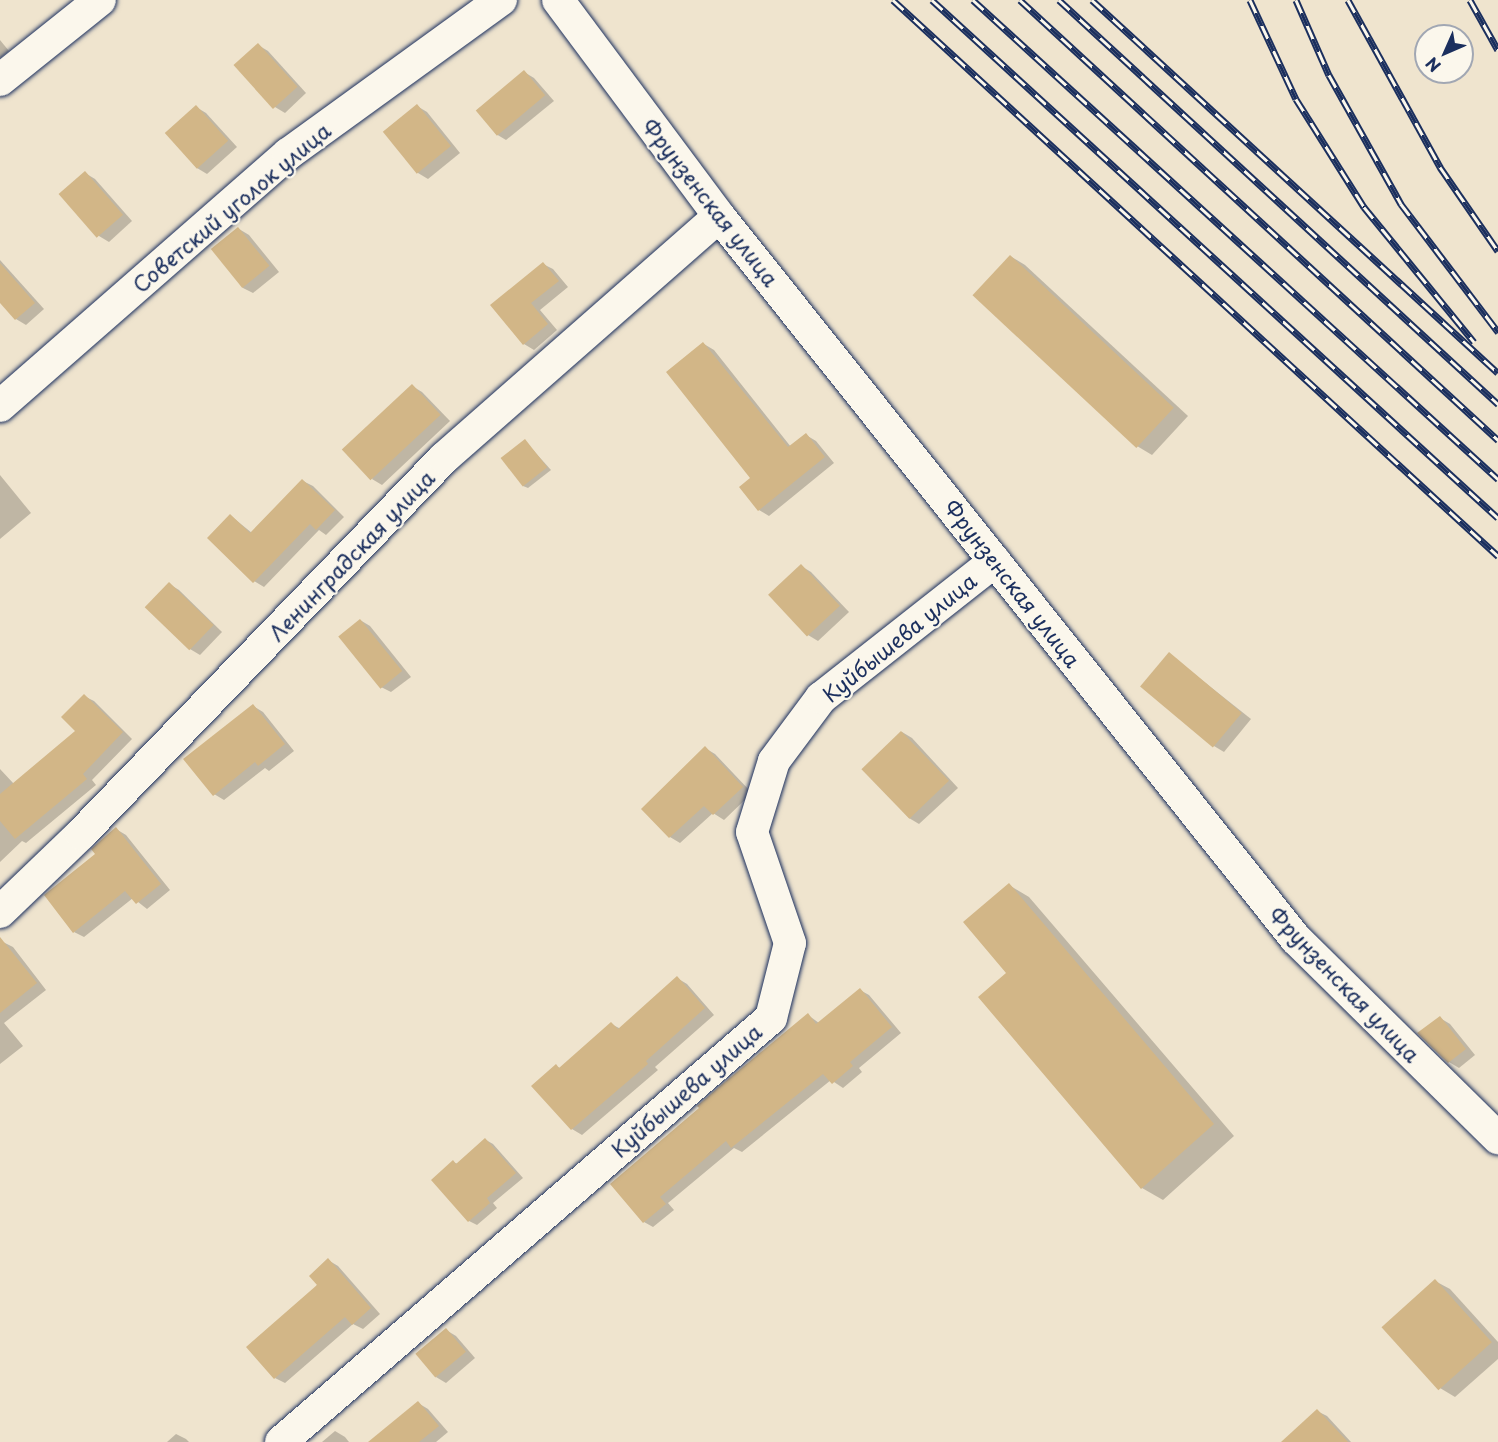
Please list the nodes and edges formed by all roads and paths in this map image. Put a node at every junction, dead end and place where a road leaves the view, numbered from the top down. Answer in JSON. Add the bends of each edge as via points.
{"nodes":[{"id":1,"x":100,"y":0,"type":"edge"},
{"id":2,"x":501,"y":0,"type":"edge"},
{"id":3,"x":558,"y":0,"type":"edge"},
{"id":4,"x":0,"y":80,"type":"edge"},
{"id":5,"x":719,"y":216,"type":"junction"},
{"id":6,"x":0,"y":406,"type":"edge"},
{"id":7,"x":995,"y":561,"type":"junction"},
{"id":8,"x":0,"y":912,"type":"edge"},
{"id":9,"x":1498,"y":1138,"type":"edge"},
{"id":10,"x":281,"y":1442,"type":"edge"}],
"edges":[{"from":1,"to":4,"type":"street"},
{"from":2,"to":6,"type":"street","name":"Советский уголок улица","via":[[288,154]]},
{"from":3,"to":5,"type":"street","name":"Фрунзенская улица"},
{"from":5,"to":7,"type":"street","name":"Фрунзенская улица"},
{"from":5,"to":8,"type":"street","name":"Ленинградская улица","via":[[444,458],[81,834]]},
{"from":7,"to":9,"type":"street","name":"Фрунзенская улица","via":[[1296,939]]},
{"from":7,"to":10,"type":"street","name":"Куйбышева улица","via":[[820,698],[774,761],[752,832],[790,943],[771,1018]]}]}
